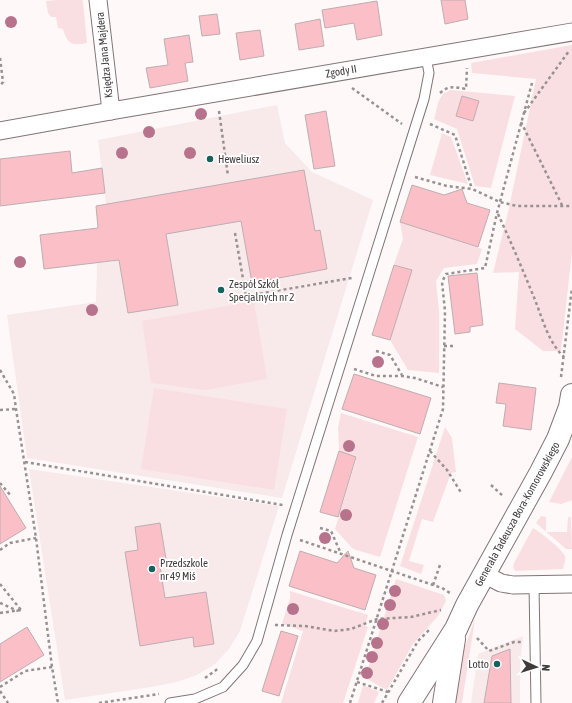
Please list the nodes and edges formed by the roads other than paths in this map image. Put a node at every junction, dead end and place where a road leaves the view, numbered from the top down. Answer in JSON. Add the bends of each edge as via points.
{"nodes":[{"id":1,"x":98,"y":0,"type":"edge"},
{"id":2,"x":572,"y":32,"type":"edge"},
{"id":3,"x":426,"y":57,"type":"junction"},
{"id":4,"x":111,"y":111,"type":"junction"},
{"id":5,"x":0,"y":131,"type":"edge"},
{"id":6,"x":566,"y":388,"type":"edge"},
{"id":7,"x":484,"y":574,"type":"junction"},
{"id":8,"x":572,"y":584,"type":"edge"},
{"id":9,"x":534,"y":585,"type":"junction"},
{"id":10,"x":456,"y":630,"type":"junction"},
{"id":11,"x":170,"y":703,"type":"edge"},
{"id":12,"x":409,"y":703,"type":"edge"},
{"id":13,"x":444,"y":703,"type":"edge"},
{"id":14,"x":536,"y":703,"type":"edge"}],
"edges":[{"from":1,"to":4,"type":"street","name":"Księdza Jana Majdera"},
{"from":2,"to":3,"type":"street","name":"Zgody II"},
{"from":3,"to":4,"type":"street","name":"Zgody II"},
{"from":3,"to":11,"type":"lane","via":[[429,73],[417,124],[287,536],[257,641],[244,665],[223,686],[195,699]]},
{"from":4,"to":5,"type":"street","name":"Zgody II"},
{"from":6,"to":7,"type":"street","name":"Generała Tadeusza Bora-Komorowskiego","via":[[570,407],[558,439]]},
{"from":7,"to":9,"type":"street","via":[[501,583]]},
{"from":7,"to":10,"type":"street","name":"Generała Tadeusza Bora-Komorowskiego"},
{"from":8,"to":9,"type":"street"},
{"from":9,"to":14,"type":"lane"},
{"from":10,"to":12,"type":"street","name":"Generała Tadeusza Bora-Komorowskiego"},
{"from":10,"to":13,"type":"street","name":"Generała Tadeusza Bora-Komorowskiego"}]}
